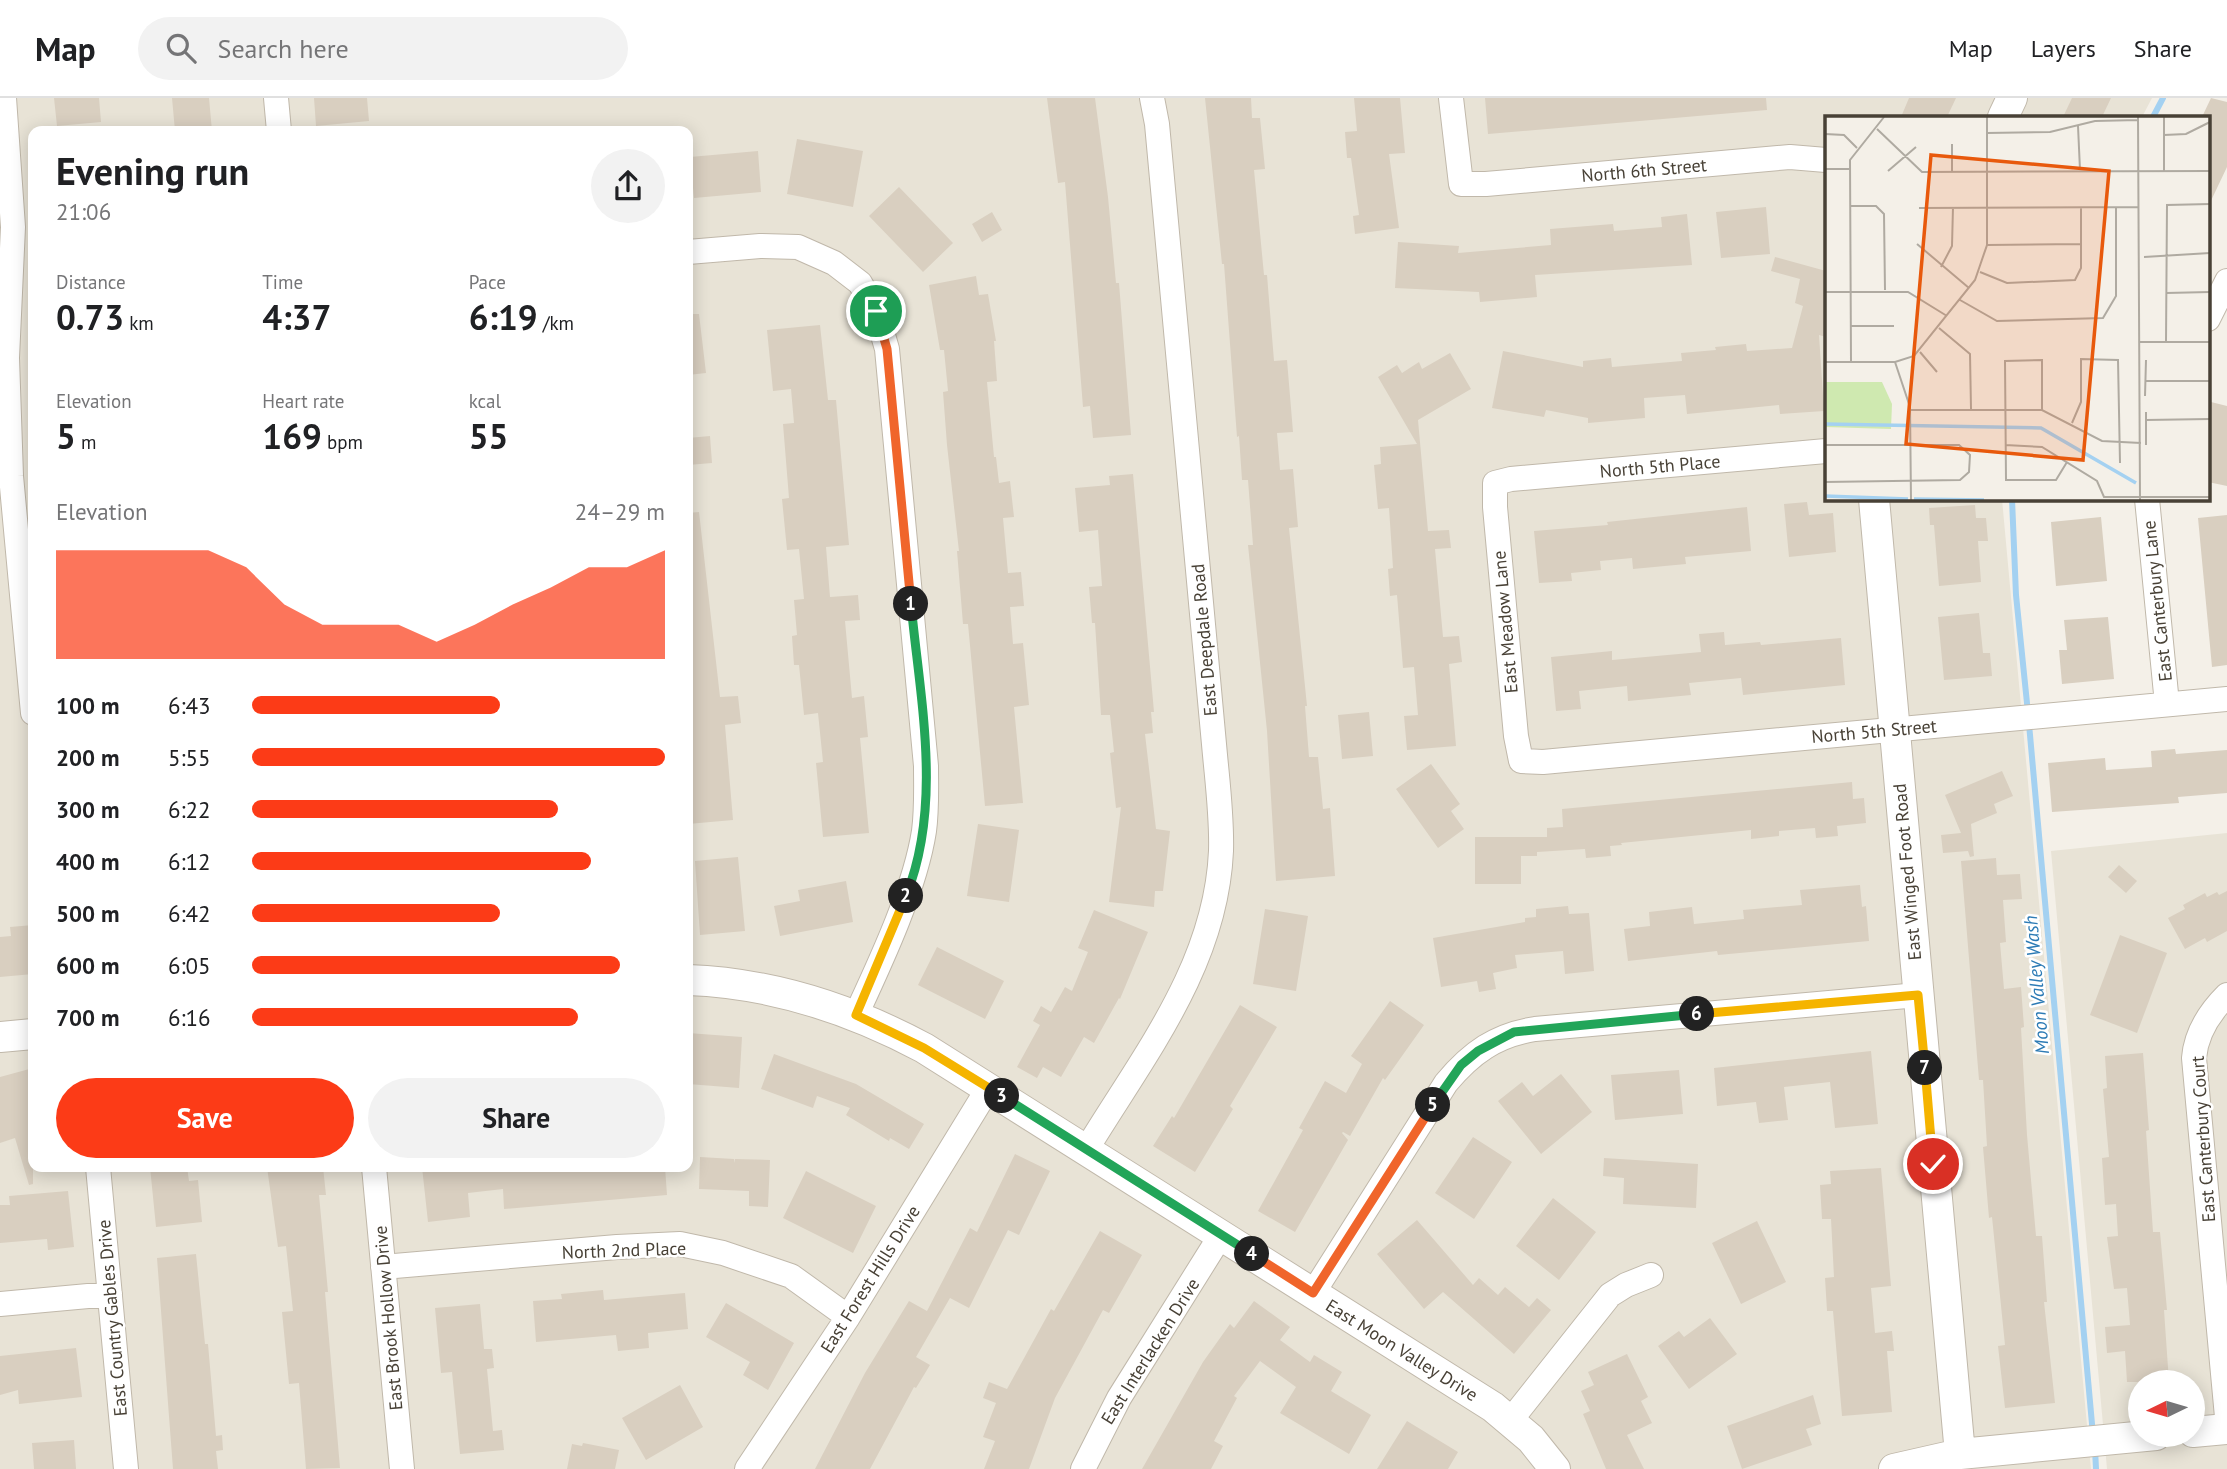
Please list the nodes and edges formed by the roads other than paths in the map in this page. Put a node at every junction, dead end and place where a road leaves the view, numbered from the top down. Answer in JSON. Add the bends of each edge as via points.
{"nodes":[{"id":1,"x":4,"y":98,"type":"edge"},
{"id":2,"x":276,"y":98,"type":"edge"},
{"id":3,"x":1152,"y":98,"type":"edge"},
{"id":4,"x":1451,"y":98,"type":"edge"},
{"id":5,"x":2012,"y":98,"type":"edge"},
{"id":6,"x":2003,"y":116,"type":"edge"},
{"id":7,"x":279,"y":126,"type":"edge"},
{"id":8,"x":1825,"y":160,"type":"edge"},
{"id":9,"x":693,"y":252,"type":"edge"},
{"id":10,"x":2227,"y":281,"type":"edge"},
{"id":11,"x":2210,"y":315,"type":"edge"},
{"id":12,"x":5,"y":320,"type":"edge"},
{"id":13,"x":1825,"y":451,"type":"edge"},
{"id":14,"x":1495,"y":483,"type":"joint"},
{"id":15,"x":1874,"y":500,"type":"edge"},
{"id":16,"x":2147,"y":500,"type":"edge"},
{"id":17,"x":28,"y":659,"type":"edge"},
{"id":18,"x":2227,"y":699,"type":"edge"},
{"id":19,"x":2167,"y":704,"type":"junction"},
{"id":20,"x":1894,"y":729,"type":"junction"},
{"id":21,"x":1521,"y":761,"type":"joint"},
{"id":22,"x":693,"y":980,"type":"edge"},
{"id":23,"x":1918,"y":995,"type":"junction"},
{"id":24,"x":2227,"y":995,"type":"edge"},
{"id":25,"x":856,"y":1015,"type":"junction"},
{"id":26,"x":28,"y":1034,"type":"edge"},
{"id":27,"x":0,"y":1037,"type":"edge"},
{"id":28,"x":989,"y":1087,"type":"junction"},
{"id":29,"x":1086,"y":1150,"type":"junction"},
{"id":30,"x":98,"y":1172,"type":"edge"},
{"id":31,"x":374,"y":1172,"type":"edge"},
{"id":32,"x":1221,"y":1235,"type":"junction"},
{"id":33,"x":383,"y":1267,"type":"junction"},
{"id":34,"x":1651,"y":1275,"type":"dead end"},
{"id":35,"x":1313,"y":1293,"type":"junction"},
{"id":36,"x":110,"y":1294,"type":"junction"},
{"id":37,"x":0,"y":1304,"type":"edge"},
{"id":38,"x":848,"y":1317,"type":"junction"},
{"id":39,"x":2227,"y":1417,"type":"edge"},
{"id":40,"x":1510,"y":1421,"type":"junction"},
{"id":41,"x":2227,"y":1429,"type":"edge"},
{"id":42,"x":2205,"y":1431,"type":"edge"},
{"id":43,"x":2128,"y":1437,"type":"edge"},
{"id":44,"x":1959,"y":1454,"type":"junction"},
{"id":45,"x":126,"y":1469,"type":"edge"},
{"id":46,"x":402,"y":1469,"type":"edge"},
{"id":47,"x":747,"y":1469,"type":"edge"},
{"id":48,"x":1083,"y":1469,"type":"edge"},
{"id":49,"x":1555,"y":1469,"type":"edge"},
{"id":50,"x":1894,"y":1469,"type":"edge"}],
"edges":[{"from":1,"to":12,"type":"street","via":[[13,227]]},
{"from":2,"to":7,"type":"street"},
{"from":3,"to":29,"type":"street","name":"East Deepdale Road","via":[[1221,852],[1203,945],[1184,990]]},
{"from":4,"to":8,"type":"street","name":"North 6th Street","via":[[1461,184],[1790,157]]},
{"from":5,"to":6,"type":"street"},
{"from":9,"to":25,"type":"street","via":[[798,247],[834,263],[859,283],[876,311],[887,349],[927,799],[918,862]]},
{"from":10,"to":11,"type":"street"},
{"from":12,"to":17,"type":"street","via":[[11,476]]},
{"from":13,"to":14,"type":"street","name":"North 5th Place"},
{"from":14,"to":21,"type":"street","name":"East Meadow Lane"},
{"from":15,"to":20,"type":"street","name":"East Winged Foot Road"},
{"from":16,"to":19,"type":"street","name":"East Canterbury Lane"},
{"from":18,"to":19,"type":"street","name":"North 5th Street"},
{"from":19,"to":20,"type":"street","name":"North 5th Street"},
{"from":20,"to":21,"type":"street","name":"North 5th Street"},
{"from":20,"to":23,"type":"street","name":"East Winged Foot Road"},
{"from":22,"to":25,"type":"street","name":"East Moon Valley Drive","via":[[747,985]]},
{"from":23,"to":35,"type":"street","via":[[1535,1029],[1496,1040],[1461,1065],[1446,1083]]},
{"from":23,"to":44,"type":"street","name":"East Winged Foot Road"},
{"from":24,"to":39,"type":"street","name":"East Canterbury Court","via":[[2202,1026],[2194,1058]]},
{"from":25,"to":28,"type":"street","name":"East Moon Valley Drive"},
{"from":26,"to":27,"type":"street"},
{"from":28,"to":29,"type":"street","name":"East Moon Valley Drive"},
{"from":28,"to":38,"type":"street","name":"East Forest Hills Drive"},
{"from":29,"to":32,"type":"street","name":"East Moon Valley Drive"},
{"from":30,"to":36,"type":"street","name":"East Country Gables Drive"},
{"from":31,"to":33,"type":"street","name":"East Brook Hollow Drive"},
{"from":32,"to":35,"type":"street","name":"East Moon Valley Drive"},
{"from":32,"to":48,"type":"street","name":"East Interlacken Drive","via":[[1119,1398]]},
{"from":33,"to":38,"type":"street","name":"North 2nd Place","via":[[680,1244],[791,1276]]},
{"from":33,"to":46,"type":"street","name":"East Brook Hollow Drive"},
{"from":34,"to":40,"type":"street","via":[[1609,1295]]},
{"from":35,"to":40,"type":"street","name":"East Moon Valley Drive"},
{"from":36,"to":37,"type":"street"},
{"from":36,"to":45,"type":"street","name":"East Country Gables Drive"},
{"from":38,"to":47,"type":"street","name":"East Forest Hills Drive"},
{"from":40,"to":49,"type":"street","name":"East Moon Valley Drive"},
{"from":41,"to":42,"type":"street"},
{"from":43,"to":44,"type":"street"},
{"from":44,"to":50,"type":"street"}]}
